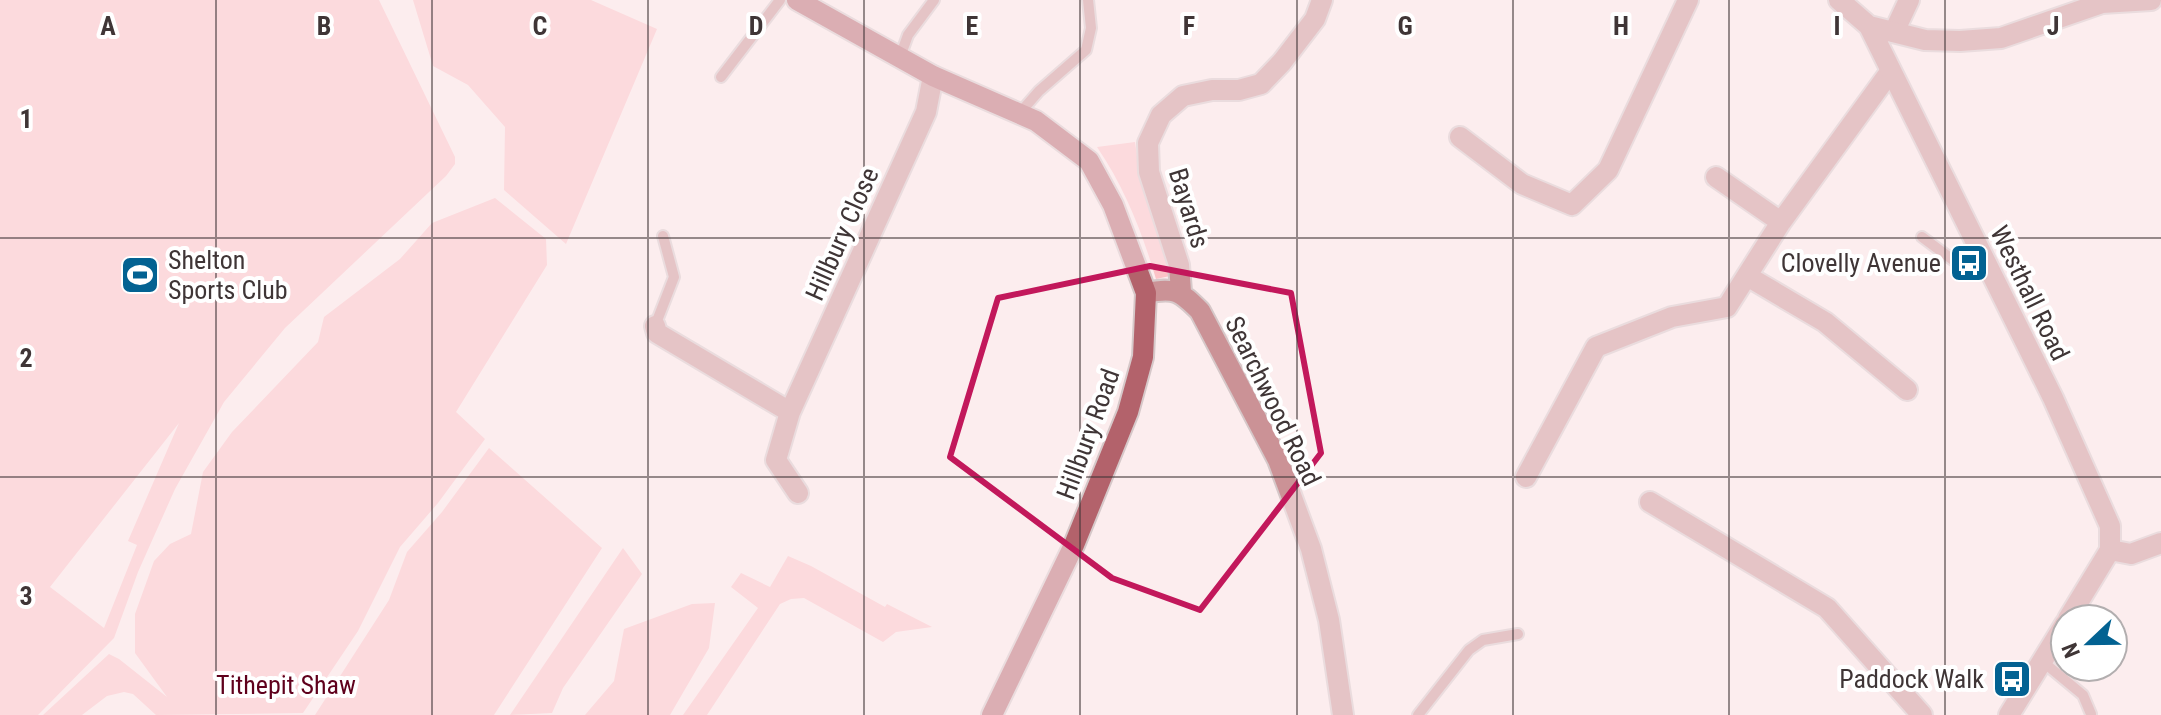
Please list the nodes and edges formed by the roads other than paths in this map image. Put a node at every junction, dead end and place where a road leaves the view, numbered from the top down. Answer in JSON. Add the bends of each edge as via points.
{"nodes":[{"id":1,"x":780,"y":0,"type":"edge"},
{"id":2,"x":797,"y":0,"type":"edge"},
{"id":3,"x":934,"y":0,"type":"edge"},
{"id":4,"x":1088,"y":0,"type":"edge"},
{"id":5,"x":1322,"y":0,"type":"edge"},
{"id":6,"x":1688,"y":0,"type":"edge"},
{"id":7,"x":1839,"y":0,"type":"edge"},
{"id":8,"x":1909,"y":0,"type":"edge"},
{"id":9,"x":2151,"y":0,"type":"edge"},
{"id":10,"x":1869,"y":26,"type":"junction"},
{"id":11,"x":1894,"y":32,"type":"junction"},
{"id":12,"x":900,"y":57,"type":"junction"},
{"id":13,"x":1890,"y":72,"type":"junction"},
{"id":14,"x":933,"y":76,"type":"junction"},
{"id":15,"x":721,"y":77,"type":"dead end"},
{"id":16,"x":1019,"y":114,"type":"junction"},
{"id":17,"x":1460,"y":137,"type":"dead end"},
{"id":18,"x":1716,"y":177,"type":"dead end"},
{"id":19,"x":1781,"y":222,"type":"junction"},
{"id":20,"x":663,"y":236,"type":"dead end"},
{"id":21,"x":1922,"y":237,"type":"dead end"},
{"id":22,"x":1985,"y":261,"type":"junction"},
{"id":23,"x":1747,"y":276,"type":"junction"},
{"id":24,"x":1181,"y":292,"type":"junction"},
{"id":25,"x":1146,"y":293,"type":"junction"},
{"id":26,"x":655,"y":326,"type":"joint"},
{"id":27,"x":1907,"y":390,"type":"dead end"},
{"id":28,"x":790,"y":412,"type":"junction"},
{"id":29,"x":1526,"y":477,"type":"dead end"},
{"id":30,"x":798,"y":493,"type":"dead end"},
{"id":31,"x":1650,"y":502,"type":"dead end"},
{"id":32,"x":2161,"y":543,"type":"edge"},
{"id":33,"x":2110,"y":550,"type":"junction"},
{"id":34,"x":2077,"y":603,"type":"edge"},
{"id":35,"x":1518,"y":634,"type":"dead end"},
{"id":36,"x":2049,"y":649,"type":"edge"},
{"id":37,"x":2042,"y":661,"type":"junction"},
{"id":38,"x":2091,"y":714,"type":"edge"},
{"id":39,"x":992,"y":715,"type":"edge"},
{"id":40,"x":1343,"y":715,"type":"edge"},
{"id":41,"x":1418,"y":715,"type":"edge"},
{"id":42,"x":1922,"y":715,"type":"edge"},
{"id":43,"x":2009,"y":715,"type":"edge"}],
"edges":[{"from":1,"to":15,"type":"lane"},
{"from":2,"to":12,"type":"main road","name":"Hillbury Road"},
{"from":3,"to":12,"type":"lane","via":[[908,35]]},
{"from":4,"to":16,"type":"lane","via":[[1091,28],[1086,50]]},
{"from":5,"to":24,"type":"street","name":"Bayards","via":[[1315,19],[1261,84],[1183,96],[1161,115],[1148,143],[1149,172],[1179,265]]},
{"from":6,"to":17,"type":"street","via":[[1608,170],[1572,205],[1522,184]]},
{"from":7,"to":10,"type":"street","name":"Westhall Road"},
{"from":8,"to":11,"type":"street"},
{"from":9,"to":11,"type":"street","via":[[2102,3],[2001,38],[1925,40]]},
{"from":10,"to":11,"type":"street"},
{"from":10,"to":13,"type":"street","name":"Westhall Road"},
{"from":12,"to":14,"type":"main road","name":"Hillbury Road"},
{"from":13,"to":19,"type":"street"},
{"from":13,"to":22,"type":"street","name":"Westhall Road"},
{"from":14,"to":16,"type":"main road","name":"Hillbury Road"},
{"from":14,"to":28,"type":"street","name":"Hillbury Close","via":[[926,112]]},
{"from":16,"to":25,"type":"main road","name":"Hillbury Road","via":[[1089,161],[1113,205]]},
{"from":18,"to":19,"type":"street"},
{"from":19,"to":23,"type":"street"},
{"from":20,"to":26,"type":"lane","via":[[674,277]]},
{"from":21,"to":22,"type":"lane","via":[[1961,266]]},
{"from":22,"to":33,"type":"street","name":"Westhall Road","via":[[2110,526]]},
{"from":23,"to":27,"type":"street","via":[[1825,322]]},
{"from":23,"to":29,"type":"street","via":[[1727,307],[1672,317],[1596,347]]},
{"from":24,"to":25,"type":"street"},
{"from":24,"to":40,"type":"street","name":"Searchwood Road","via":[[1200,311],[1278,460],[1311,549]]},
{"from":25,"to":39,"type":"main road","name":"Hillbury Road","via":[[1143,357],[1128,412],[1074,545]]},
{"from":26,"to":28,"type":"street","via":[[657,333]]},
{"from":28,"to":30,"type":"street","name":"Hillbury Close","via":[[776,460]]},
{"from":31,"to":42,"type":"street","via":[[1827,608]]},
{"from":32,"to":33,"type":"street","via":[[2131,554]]},
{"from":33,"to":34,"type":"street"},
{"from":35,"to":41,"type":"lane","via":[[1483,640],[1469,650]]},
{"from":36,"to":37,"type":"street"},
{"from":37,"to":38,"type":"lane","via":[[2083,695]]},
{"from":37,"to":43,"type":"street"}]}
